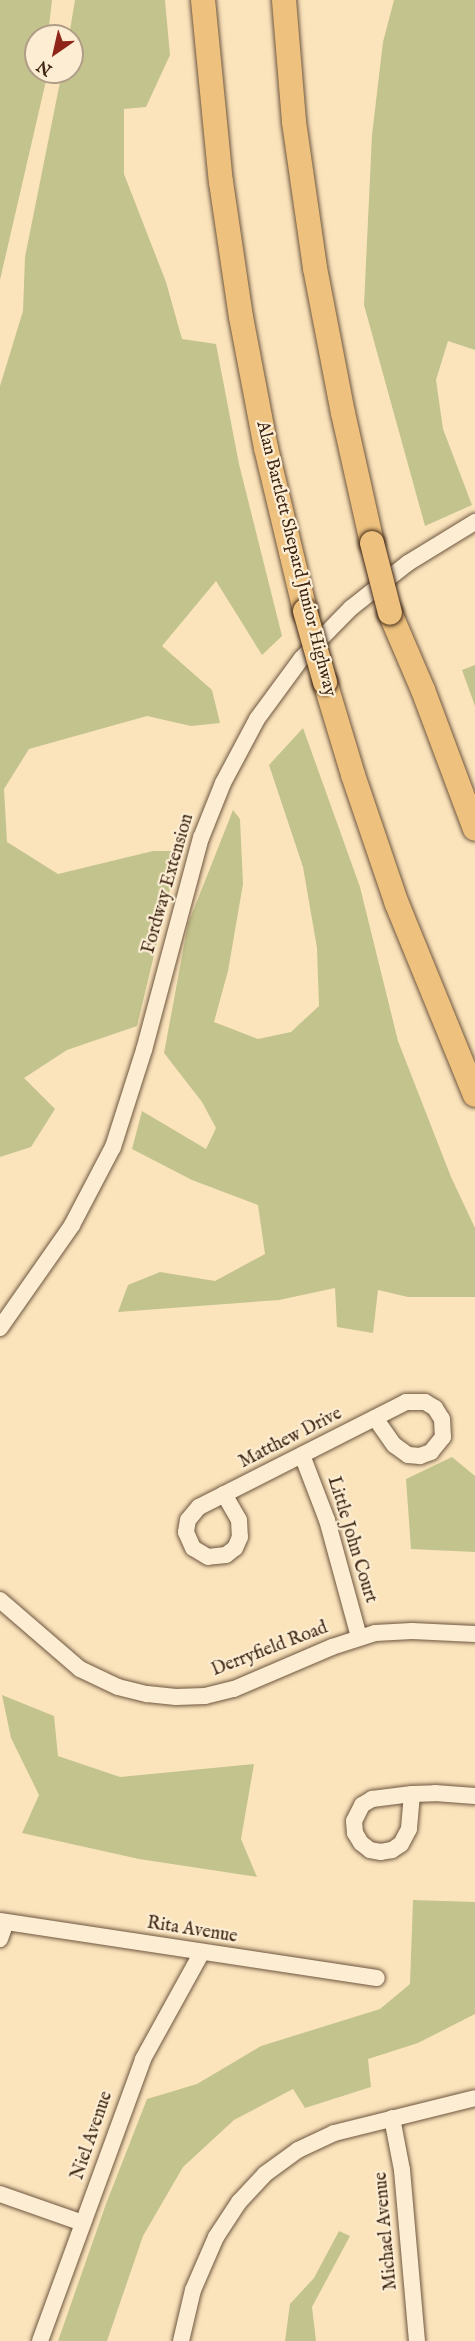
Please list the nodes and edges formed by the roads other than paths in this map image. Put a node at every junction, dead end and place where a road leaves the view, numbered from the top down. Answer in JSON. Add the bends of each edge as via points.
{"nodes":[{"id":1,"x":203,"y":0,"type":"edge"},
{"id":2,"x":284,"y":0,"type":"edge"},
{"id":3,"x":475,"y":522,"type":"edge"},
{"id":4,"x":475,"y":829,"type":"edge"},
{"id":5,"x":475,"y":1095,"type":"edge"},
{"id":6,"x":0,"y":1328,"type":"edge"},
{"id":7,"x":375,"y":1418,"type":"dead end"},
{"id":8,"x":302,"y":1455,"type":"junction"},
{"id":9,"x":224,"y":1494,"type":"dead end"},
{"id":10,"x":0,"y":1600,"type":"edge"},
{"id":11,"x":475,"y":1634,"type":"edge"},
{"id":12,"x":359,"y":1637,"type":"junction"},
{"id":13,"x":412,"y":1794,"type":"dead end"},
{"id":14,"x":475,"y":1796,"type":"edge"},
{"id":15,"x":3,"y":1922,"type":"edge"},
{"id":16,"x":0,"y":1939,"type":"edge"},
{"id":17,"x":202,"y":1952,"type":"junction"},
{"id":18,"x":377,"y":1978,"type":"dead end"},
{"id":19,"x":475,"y":2098,"type":"edge"},
{"id":20,"x":392,"y":2118,"type":"junction"},
{"id":21,"x":0,"y":2194,"type":"edge"},
{"id":22,"x":84,"y":2223,"type":"junction"},
{"id":23,"x":40,"y":2341,"type":"edge"},
{"id":24,"x":181,"y":2341,"type":"edge"},
{"id":25,"x":417,"y":2341,"type":"edge"}],
"edges":[{"from":1,"to":5,"type":"highway","name":"Alan Bartlett Shepard Junior Highway","bridge":true,"via":[[221,182],[241,317],[266,448],[305,611],[353,775],[397,904]]},
{"from":2,"to":4,"type":"highway","bridge":true,"via":[[294,122],[315,268],[372,543],[390,613]]},
{"from":3,"to":6,"type":"street","name":"Fordway Extension","via":[[408,563],[351,608],[301,659],[257,719],[223,783],[201,838],[144,1050],[112,1147],[72,1226]]},
{"from":7,"to":8,"type":"street","name":"Matthew Drive"},
{"from":8,"to":9,"type":"street","name":"Matthew Drive"},
{"from":8,"to":12,"type":"street","name":"Little John Court","via":[[327,1520]]},
{"from":10,"to":12,"type":"street","name":"Derryfield Road","via":[[80,1669],[118,1686],[176,1697],[234,1689]]},
{"from":11,"to":12,"type":"street","name":"Derryfield Road","via":[[391,1631]]},
{"from":13,"to":14,"type":"street"},
{"from":15,"to":16,"type":"street"},
{"from":15,"to":17,"type":"street","name":"Rita Avenue"},
{"from":17,"to":18,"type":"street","name":"Rita Avenue"},
{"from":17,"to":22,"type":"street","name":"Niel Avenue","via":[[143,2058]]},
{"from":19,"to":20,"type":"street"},
{"from":20,"to":24,"type":"street","via":[[315,2140],[251,2188],[209,2250],[193,2290]]},
{"from":20,"to":25,"type":"street","name":"Michael Avenue","via":[[402,2170]]},
{"from":21,"to":22,"type":"street"},
{"from":22,"to":23,"type":"street","name":"Niel Avenue"}]}
